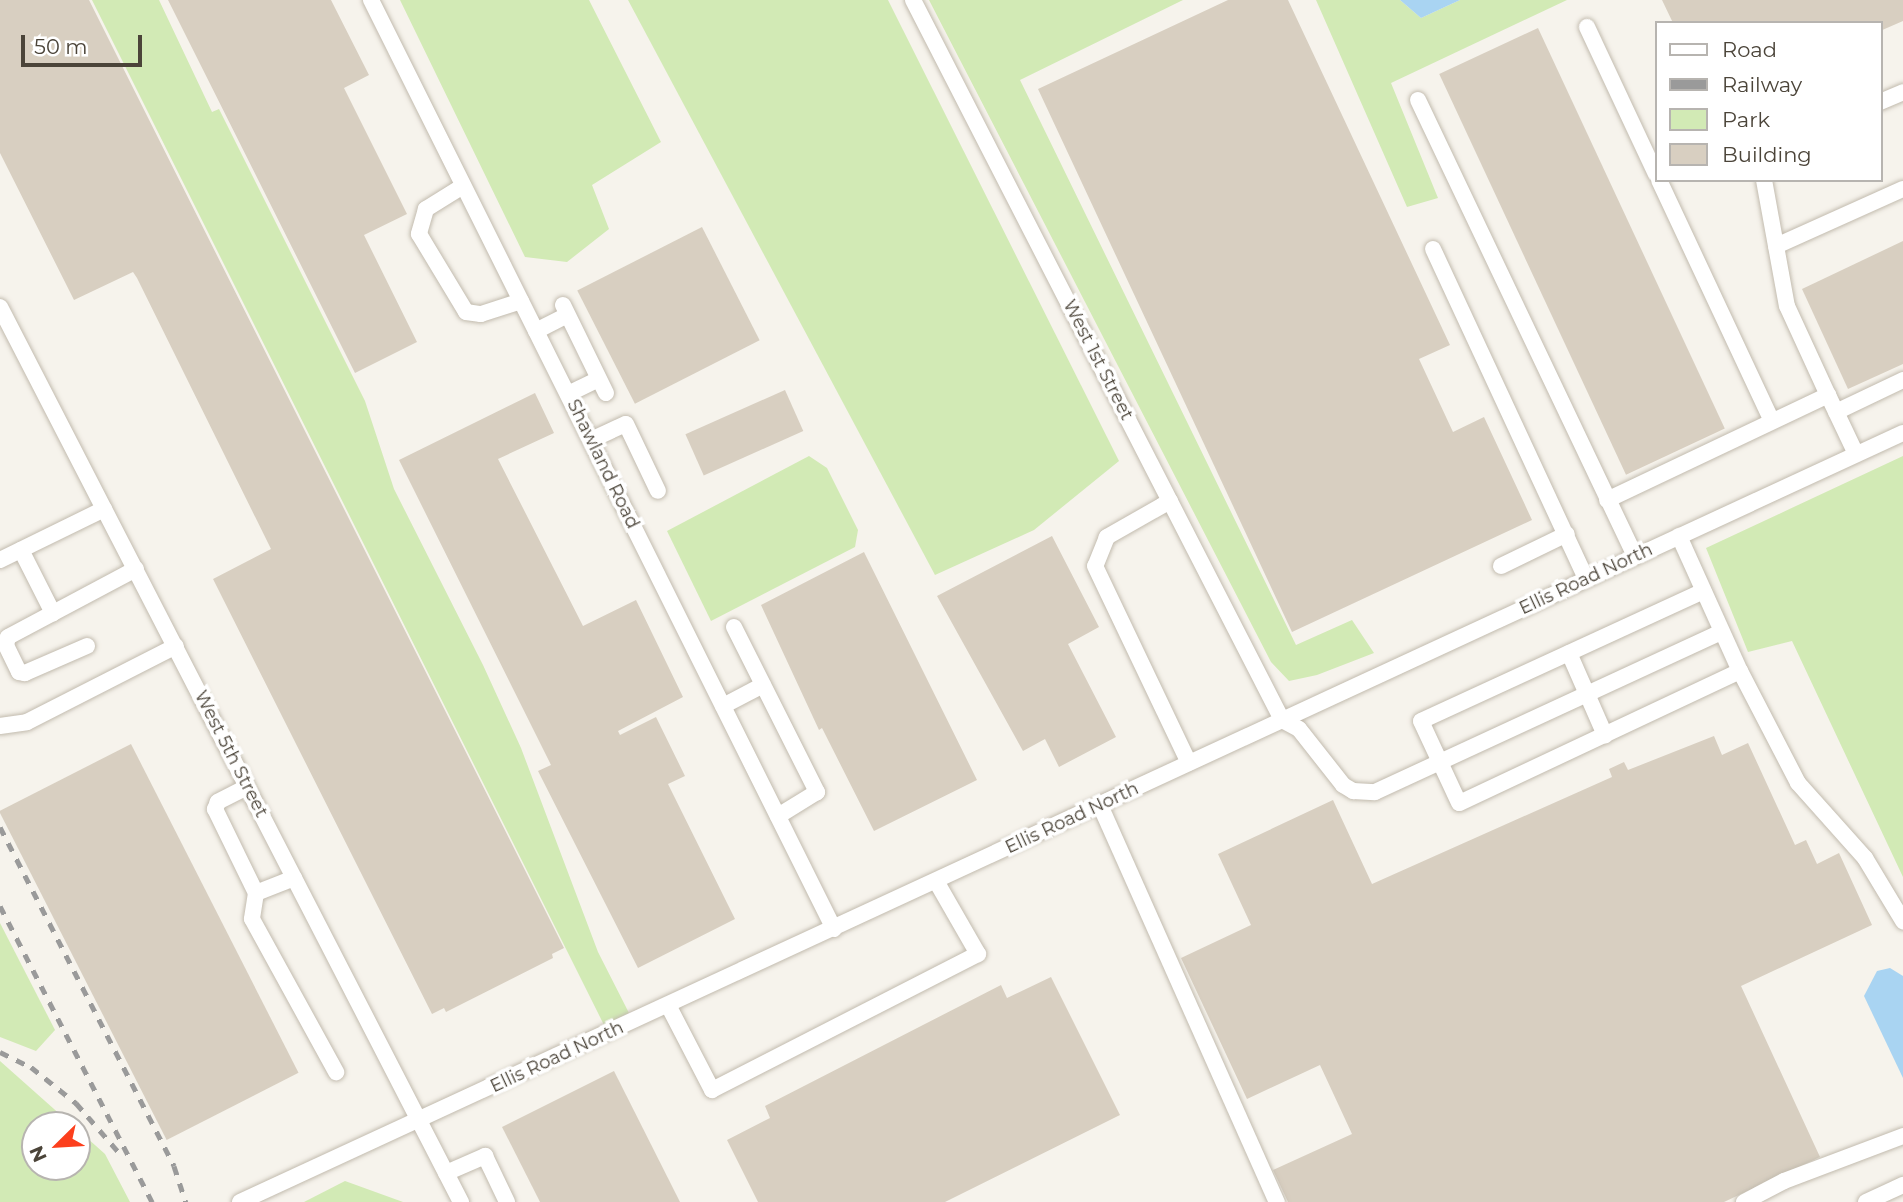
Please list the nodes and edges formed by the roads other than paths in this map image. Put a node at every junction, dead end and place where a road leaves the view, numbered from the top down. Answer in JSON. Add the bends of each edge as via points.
{"nodes":[{"id":1,"x":371,"y":0,"type":"edge"},
{"id":2,"x":914,"y":0,"type":"edge"},
{"id":3,"x":1587,"y":27,"type":"dead end"},
{"id":4,"x":1903,"y":92,"type":"edge"},
{"id":5,"x":1418,"y":100,"type":"dead end"},
{"id":6,"x":1882,"y":101,"type":"edge"},
{"id":7,"x":1654,"y":170,"type":"edge"},
{"id":8,"x":1660,"y":182,"type":"edge"},
{"id":9,"x":1764,"y":182,"type":"edge"},
{"id":10,"x":463,"y":186,"type":"junction"},
{"id":11,"x":1903,"y":189,"type":"edge"},
{"id":12,"x":1776,"y":246,"type":"junction"},
{"id":13,"x":1433,"y":249,"type":"dead end"},
{"id":14,"x":520,"y":301,"type":"junction"},
{"id":15,"x":0,"y":307,"type":"edge"},
{"id":16,"x":536,"y":331,"type":"junction"},
{"id":17,"x":1903,"y":380,"type":"edge"},
{"id":18,"x":568,"y":394,"type":"junction"},
{"id":19,"x":1828,"y":395,"type":"junction"},
{"id":20,"x":1836,"y":412,"type":"junction"},
{"id":21,"x":1772,"y":421,"type":"junction"},
{"id":22,"x":1903,"y":433,"type":"edge"},
{"id":23,"x":591,"y":440,"type":"junction"},
{"id":24,"x":1856,"y":454,"type":"junction"},
{"id":25,"x":658,"y":491,"type":"dead end"},
{"id":26,"x":1607,"y":500,"type":"junction"},
{"id":27,"x":1170,"y":501,"type":"junction"},
{"id":28,"x":104,"y":509,"type":"junction"},
{"id":29,"x":1567,"y":534,"type":"junction"},
{"id":30,"x":1679,"y":536,"type":"junction"},
{"id":31,"x":21,"y":550,"type":"junction"},
{"id":32,"x":1635,"y":556,"type":"junction"},
{"id":33,"x":0,"y":560,"type":"edge"},
{"id":34,"x":1501,"y":566,"type":"dead end"},
{"id":35,"x":136,"y":569,"type":"junction"},
{"id":36,"x":1586,"y":579,"type":"junction"},
{"id":37,"x":1703,"y":591,"type":"junction"},
{"id":38,"x":53,"y":613,"type":"junction"},
{"id":39,"x":734,"y":627,"type":"dead end"},
{"id":40,"x":1722,"y":632,"type":"junction"},
{"id":41,"x":87,"y":646,"type":"dead end"},
{"id":42,"x":176,"y":646,"type":"junction"},
{"id":43,"x":1569,"y":653,"type":"junction"},
{"id":44,"x":1740,"y":671,"type":"junction"},
{"id":45,"x":762,"y":685,"type":"junction"},
{"id":46,"x":1588,"y":696,"type":"junction"},
{"id":47,"x":723,"y":706,"type":"junction"},
{"id":48,"x":1282,"y":720,"type":"junction"},
{"id":49,"x":0,"y":726,"type":"edge"},
{"id":50,"x":1605,"y":734,"type":"junction"},
{"id":51,"x":1189,"y":763,"type":"junction"},
{"id":52,"x":1441,"y":764,"type":"junction"},
{"id":53,"x":247,"y":787,"type":"junction"},
{"id":54,"x":1100,"y":805,"type":"junction"},
{"id":55,"x":778,"y":816,"type":"junction"},
{"id":56,"x":294,"y":878,"type":"junction"},
{"id":57,"x":936,"y":881,"type":"junction"},
{"id":58,"x":256,"y":893,"type":"junction"},
{"id":59,"x":1903,"y":921,"type":"edge"},
{"id":60,"x":834,"y":929,"type":"junction"},
{"id":61,"x":668,"y":1005,"type":"junction"},
{"id":62,"x":335,"y":1072,"type":"dead end"},
{"id":63,"x":419,"y":1121,"type":"junction"},
{"id":64,"x":1903,"y":1136,"type":"edge"},
{"id":65,"x":446,"y":1173,"type":"junction"},
{"id":66,"x":1903,"y":1185,"type":"edge"},
{"id":67,"x":240,"y":1202,"type":"edge"},
{"id":68,"x":461,"y":1202,"type":"edge"},
{"id":69,"x":507,"y":1202,"type":"edge"},
{"id":70,"x":1277,"y":1202,"type":"edge"},
{"id":71,"x":1745,"y":1202,"type":"edge"},
{"id":72,"x":1866,"y":1202,"type":"edge"}],
"edges":[{"from":1,"to":10,"type":"street","name":"Shawland Road"},
{"from":2,"to":27,"type":"street","name":"West 1st Street"},
{"from":3,"to":7,"type":"street"},
{"from":4,"to":6,"type":"street"},
{"from":5,"to":26,"type":"street"},
{"from":8,"to":21,"type":"street"},
{"from":9,"to":12,"type":"street"},
{"from":10,"to":14,"type":"street","name":"Shawland Road"},
{"from":10,"to":14,"type":"street","via":[[426,209],[419,234],[466,312],[481,314]]},
{"from":11,"to":12,"type":"street"},
{"from":12,"to":19,"type":"street","via":[[1787,306]]},
{"from":13,"to":29,"type":"street"},
{"from":14,"to":16,"type":"street","name":"Shawland Road"},
{"from":15,"to":28,"type":"street","name":"West 5th Street"},
{"from":16,"to":18,"type":"street","name":"Shawland Road"},
{"from":16,"to":18,"type":"street","via":[[565,310],[602,386]]},
{"from":17,"to":20,"type":"street"},
{"from":18,"to":23,"type":"street","name":"Shawland Road"},
{"from":19,"to":20,"type":"street"},
{"from":19,"to":21,"type":"street"},
{"from":20,"to":24,"type":"street"},
{"from":21,"to":26,"type":"street"},
{"from":22,"to":24,"type":"street","name":"Ellis Road North"},
{"from":23,"to":25,"type":"street","via":[[626,424]]},
{"from":23,"to":47,"type":"street","name":"Shawland Road"},
{"from":24,"to":30,"type":"street","name":"Ellis Road North"},
{"from":26,"to":32,"type":"street"},
{"from":27,"to":48,"type":"street","name":"West 1st Street"},
{"from":27,"to":51,"type":"street","via":[[1107,537],[1095,566]]},
{"from":28,"to":31,"type":"street"},
{"from":28,"to":35,"type":"street","name":"West 5th Street"},
{"from":29,"to":34,"type":"street"},
{"from":29,"to":36,"type":"street"},
{"from":30,"to":32,"type":"street","name":"Ellis Road North"},
{"from":30,"to":37,"type":"street"},
{"from":31,"to":33,"type":"street"},
{"from":31,"to":38,"type":"street"},
{"from":32,"to":36,"type":"street","name":"Ellis Road North"},
{"from":35,"to":38,"type":"street"},
{"from":35,"to":42,"type":"street","name":"West 5th Street"},
{"from":36,"to":48,"type":"street","name":"Ellis Road North"},
{"from":37,"to":40,"type":"street"},
{"from":37,"to":43,"type":"street"},
{"from":38,"to":41,"type":"street","via":[[8,637],[6,645],[19,672],[30,673]]},
{"from":39,"to":45,"type":"street"},
{"from":40,"to":44,"type":"street"},
{"from":40,"to":46,"type":"street"},
{"from":42,"to":49,"type":"street","via":[[27,722]]},
{"from":42,"to":53,"type":"street","name":"West 5th Street"},
{"from":43,"to":46,"type":"street"},
{"from":43,"to":52,"type":"street","via":[[1421,721]]},
{"from":44,"to":50,"type":"street"},
{"from":44,"to":59,"type":"street","via":[[1798,783],[1866,858]]},
{"from":45,"to":47,"type":"street"},
{"from":45,"to":55,"type":"street","via":[[817,792]]},
{"from":46,"to":50,"type":"street"},
{"from":46,"to":52,"type":"street"},
{"from":47,"to":55,"type":"street","name":"Shawland Road"},
{"from":48,"to":51,"type":"street","name":"Ellis Road North"},
{"from":48,"to":52,"type":"street","via":[[1299,729],[1343,785],[1353,791],[1375,792]]},
{"from":50,"to":52,"type":"street","via":[[1459,803]]},
{"from":51,"to":54,"type":"street","name":"Ellis Road North"},
{"from":53,"to":56,"type":"street","name":"West 5th Street"},
{"from":53,"to":58,"type":"street","via":[[218,802],[215,810]]},
{"from":54,"to":57,"type":"street","name":"Ellis Road North"},
{"from":54,"to":70,"type":"street"},
{"from":55,"to":60,"type":"street","name":"Shawland Road"},
{"from":56,"to":58,"type":"street"},
{"from":56,"to":63,"type":"street","name":"West 5th Street"},
{"from":57,"to":60,"type":"street","name":"Ellis Road North"},
{"from":57,"to":61,"type":"street","via":[[978,954],[712,1090]]},
{"from":58,"to":62,"type":"street","via":[[252,919]]},
{"from":60,"to":61,"type":"street","name":"Ellis Road North"},
{"from":61,"to":63,"type":"street","name":"Ellis Road North"},
{"from":63,"to":65,"type":"street","name":"West 5th Street"},
{"from":63,"to":67,"type":"street","name":"Ellis Road North"},
{"from":64,"to":71,"type":"street","via":[[1784,1181]]},
{"from":65,"to":68,"type":"street","name":"West 5th Street"},
{"from":65,"to":69,"type":"street","via":[[485,1156]]},
{"from":66,"to":72,"type":"street"}]}
